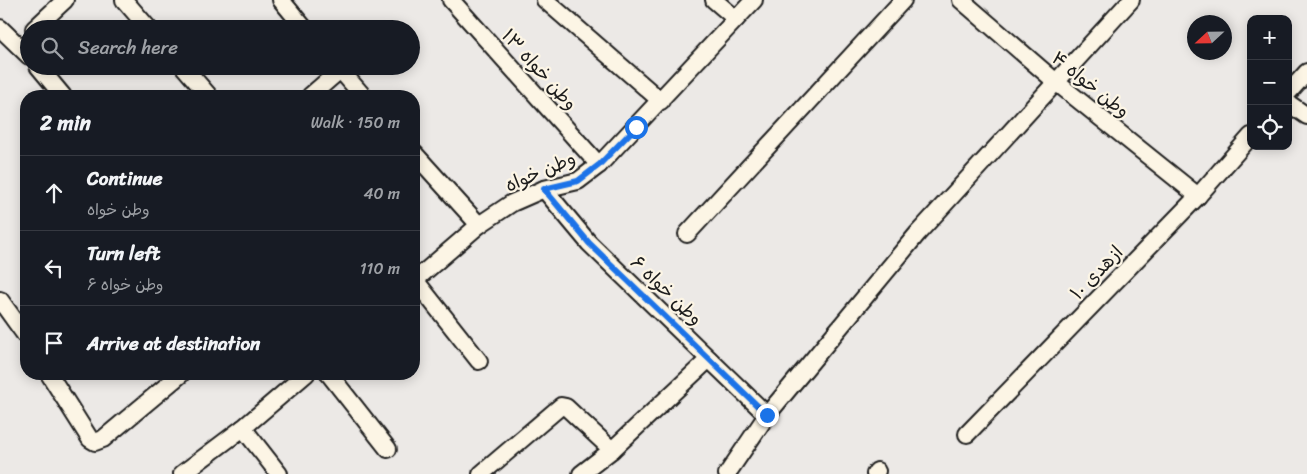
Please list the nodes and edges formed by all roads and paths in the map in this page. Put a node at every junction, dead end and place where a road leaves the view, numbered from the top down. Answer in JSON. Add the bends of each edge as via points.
{"nodes":[{"id":1,"x":66,"y":0,"type":"edge"},
{"id":2,"x":124,"y":0,"type":"edge"},
{"id":3,"x":281,"y":0,"type":"edge"},
{"id":4,"x":451,"y":0,"type":"edge"},
{"id":5,"x":714,"y":0,"type":"edge"},
{"id":6,"x":754,"y":0,"type":"edge"},
{"id":7,"x":903,"y":0,"type":"edge"},
{"id":8,"x":961,"y":0,"type":"edge"},
{"id":9,"x":1131,"y":0,"type":"edge"},
{"id":10,"x":549,"y":1,"type":"edge"},
{"id":11,"x":736,"y":19,"type":"junction"},
{"id":12,"x":44,"y":20,"type":"edge"},
{"id":13,"x":141,"y":20,"type":"edge"},
{"id":14,"x":298,"y":20,"type":"edge"},
{"id":15,"x":0,"y":28,"type":"edge"},
{"id":16,"x":20,"y":37,"type":"edge"},
{"id":17,"x":1307,"y":72,"type":"edge"},
{"id":18,"x":46,"y":75,"type":"edge"},
{"id":19,"x":191,"y":75,"type":"edge"},
{"id":20,"x":331,"y":75,"type":"edge"},
{"id":21,"x":344,"y":75,"type":"edge"},
{"id":22,"x":1056,"y":82,"type":"junction"},
{"id":23,"x":1292,"y":89,"type":"edge"},
{"id":24,"x":58,"y":90,"type":"edge"},
{"id":25,"x":204,"y":90,"type":"edge"},
{"id":26,"x":316,"y":90,"type":"edge"},
{"id":27,"x":358,"y":90,"type":"edge"},
{"id":28,"x":661,"y":101,"type":"junction"},
{"id":29,"x":1291,"y":105,"type":"edge"},
{"id":30,"x":1307,"y":116,"type":"edge"},
{"id":31,"x":1247,"y":141,"type":"edge"},
{"id":32,"x":599,"y":165,"type":"junction"},
{"id":33,"x":420,"y":172,"type":"edge"},
{"id":34,"x":544,"y":189,"type":"junction"},
{"id":35,"x":1198,"y":196,"type":"junction"},
{"id":36,"x":478,"y":225,"type":"junction"},
{"id":37,"x":687,"y":234,"type":"dead end"},
{"id":38,"x":420,"y":276,"type":"edge"},
{"id":39,"x":420,"y":288,"type":"edge"},
{"id":40,"x":0,"y":300,"type":"edge"},
{"id":41,"x":20,"y":328,"type":"edge"},
{"id":42,"x":709,"y":359,"type":"junction"},
{"id":43,"x":479,"y":361,"type":"dead end"},
{"id":44,"x":53,"y":380,"type":"edge"},
{"id":45,"x":174,"y":380,"type":"edge"},
{"id":46,"x":299,"y":380,"type":"edge"},
{"id":47,"x":334,"y":380,"type":"edge"},
{"id":48,"x":767,"y":415,"type":"junction"},
{"id":49,"x":243,"y":428,"type":"junction"},
{"id":50,"x":967,"y":434,"type":"dead end"},
{"id":51,"x":388,"y":449,"type":"dead end"},
{"id":52,"x":612,"y":450,"type":"junction"},
{"id":53,"x":182,"y":474,"type":"edge"},
{"id":54,"x":280,"y":474,"type":"edge"},
{"id":55,"x":481,"y":474,"type":"edge"},
{"id":56,"x":581,"y":474,"type":"edge"},
{"id":57,"x":727,"y":474,"type":"edge"}],
"edges":[{"from":1,"to":12,"type":"street"},
{"from":2,"to":13,"type":"street"},
{"from":3,"to":14,"type":"street"},
{"from":4,"to":32,"type":"street","name":"وطن خواه ۱۳"},
{"from":5,"to":11,"type":"street"},
{"from":6,"to":11,"type":"street","name":"وطن خواه"},
{"from":7,"to":37,"type":"street"},
{"from":8,"to":22,"type":"street","name":"وطن خواه ۴"},
{"from":9,"to":22,"type":"street"},
{"from":10,"to":28,"type":"street"},
{"from":11,"to":28,"type":"street","name":"وطن خواه"},
{"from":15,"to":16,"type":"street"},
{"from":17,"to":23,"type":"street"},
{"from":18,"to":24,"type":"street"},
{"from":19,"to":25,"type":"street"},
{"from":20,"to":26,"type":"street"},
{"from":21,"to":27,"type":"street"},
{"from":22,"to":35,"type":"street","name":"وطن خواه ۴"},
{"from":22,"to":48,"type":"street","via":[[918,232]]},
{"from":28,"to":32,"type":"street","name":"وطن خواه"},
{"from":29,"to":30,"type":"street"},
{"from":31,"to":35,"type":"street","name":"ازهدی ۱۰"},
{"from":32,"to":34,"type":"street","name":"وطن خواه","via":[[578,181]]},
{"from":33,"to":36,"type":"street"},
{"from":34,"to":36,"type":"street","name":"وطن خواه","via":[[512,203]]},
{"from":34,"to":42,"type":"street","name":"وطن خواه ۶","via":[[589,243]]},
{"from":35,"to":50,"type":"street","name":"ازهدی ۱۰"},
{"from":36,"to":38,"type":"street","name":"وطن خواه"},
{"from":39,"to":43,"type":"street"},
{"from":40,"to":41,"type":"street"},
{"from":42,"to":48,"type":"street","name":"وطن خواه ۶"},
{"from":42,"to":52,"type":"street"},
{"from":44,"to":45,"type":"street","via":[[95,442],[103,440]]},
{"from":46,"to":49,"type":"street"},
{"from":47,"to":51,"type":"street"},
{"from":48,"to":57,"type":"street"},
{"from":49,"to":53,"type":"street"},
{"from":49,"to":54,"type":"street"},
{"from":52,"to":55,"type":"street","via":[[566,407],[561,406]]},
{"from":52,"to":56,"type":"street"}]}
